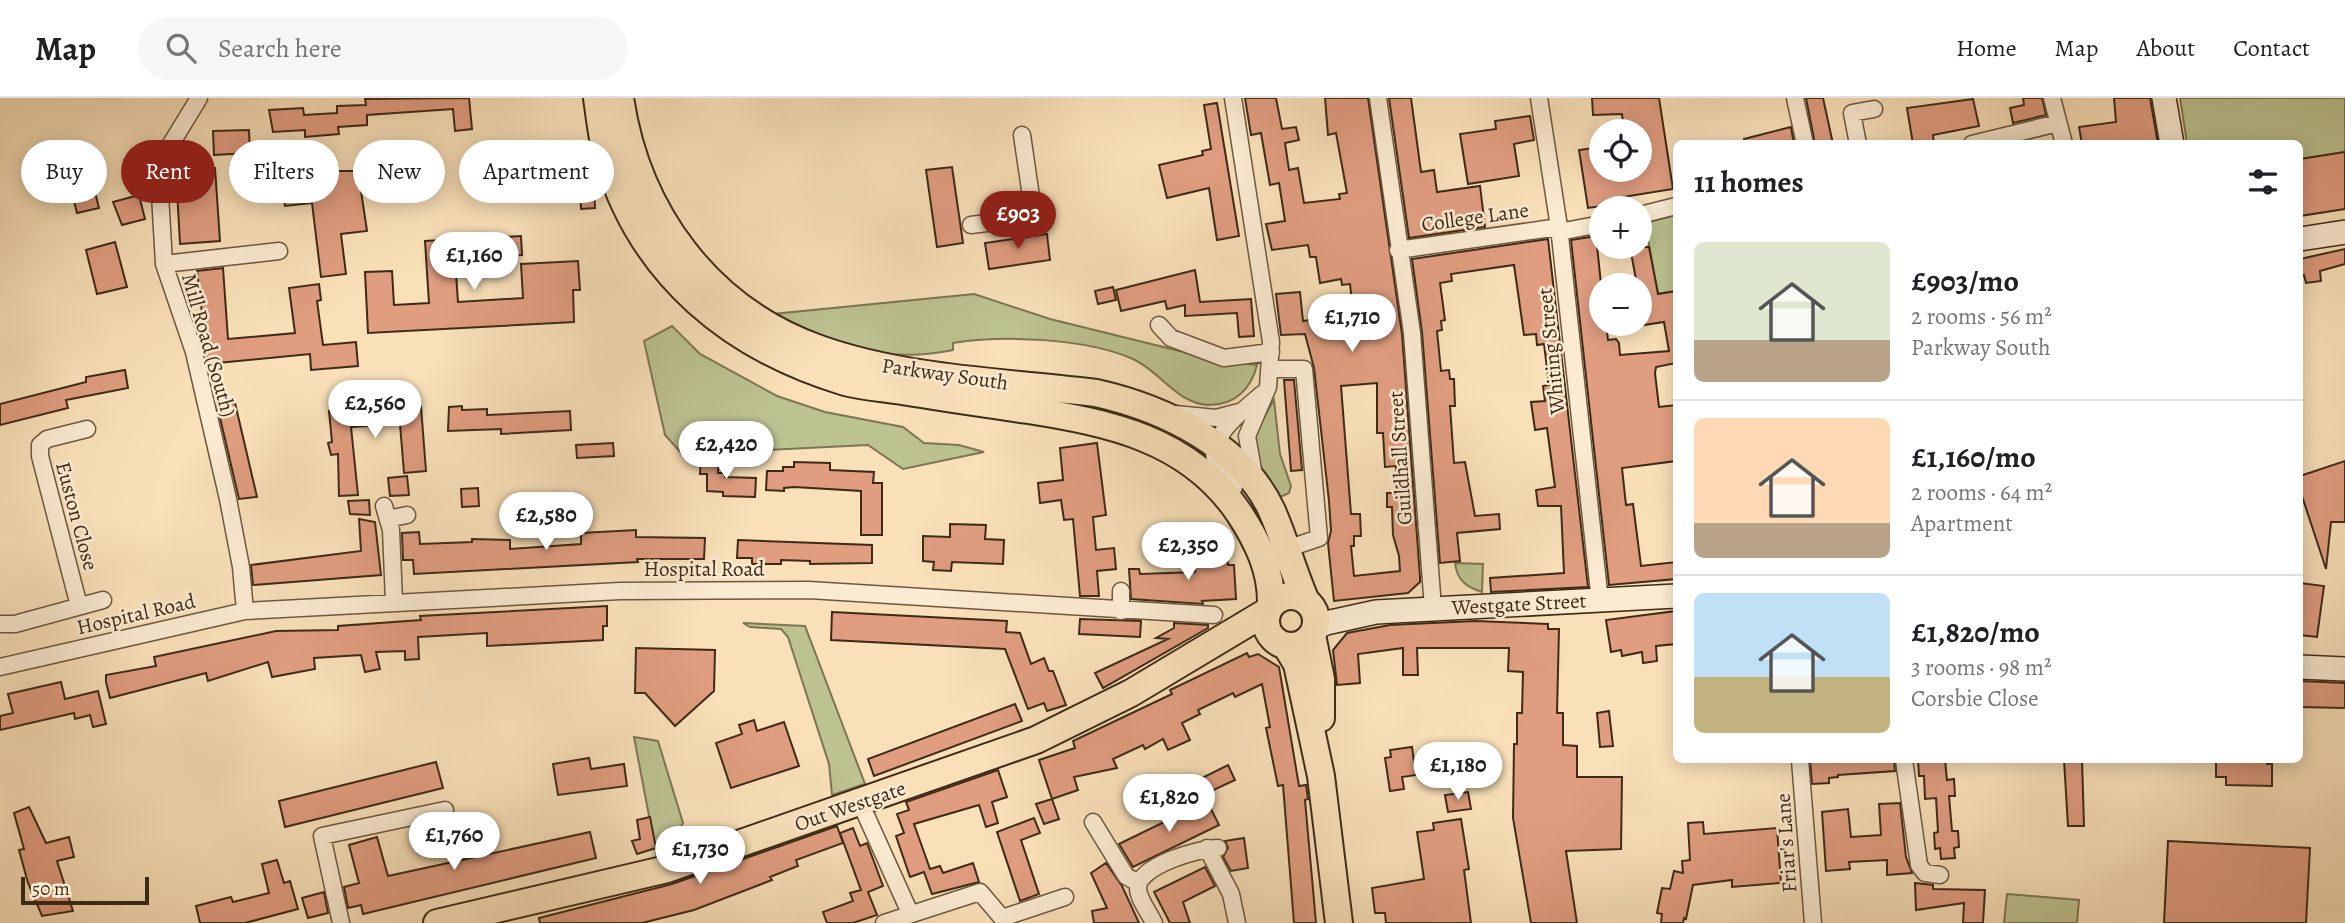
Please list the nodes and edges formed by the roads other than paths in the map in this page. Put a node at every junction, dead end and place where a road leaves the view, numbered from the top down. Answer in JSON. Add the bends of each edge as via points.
{"nodes":[{"id":1,"x":199,"y":98,"type":"edge"},
{"id":2,"x":597,"y":98,"type":"edge"},
{"id":3,"x":620,"y":98,"type":"edge"},
{"id":4,"x":1233,"y":98,"type":"edge"},
{"id":5,"x":1378,"y":98,"type":"edge"},
{"id":6,"x":1539,"y":98,"type":"edge"},
{"id":7,"x":1795,"y":98,"type":"edge"},
{"id":8,"x":2052,"y":98,"type":"edge"},
{"id":9,"x":2164,"y":98,"type":"edge"},
{"id":10,"x":1874,"y":109,"type":"dead end"},
{"id":11,"x":2058,"y":123,"type":"junction"},
{"id":12,"x":1022,"y":135,"type":"dead end"},
{"id":13,"x":1804,"y":140,"type":"edge"},
{"id":14,"x":1857,"y":140,"type":"edge"},
{"id":15,"x":1988,"y":140,"type":"edge"},
{"id":16,"x":2063,"y":140,"type":"edge"},
{"id":17,"x":2171,"y":140,"type":"edge"},
{"id":18,"x":1673,"y":207,"type":"edge"},
{"id":19,"x":1652,"y":212,"type":"edge"},
{"id":20,"x":971,"y":225,"type":"dead end"},
{"id":21,"x":1589,"y":226,"type":"edge"},
{"id":22,"x":1559,"y":230,"type":"junction"},
{"id":23,"x":2345,"y":232,"type":"edge"},
{"id":24,"x":2303,"y":239,"type":"edge"},
{"id":25,"x":1398,"y":250,"type":"junction"},
{"id":26,"x":279,"y":251,"type":"dead end"},
{"id":27,"x":164,"y":264,"type":"junction"},
{"id":28,"x":1159,"y":325,"type":"dead end"},
{"id":29,"x":1271,"y":352,"type":"junction"},
{"id":30,"x":1271,"y":369,"type":"junction"},
{"id":31,"x":1268,"y":387,"type":"junction"},
{"id":32,"x":1244,"y":410,"type":"junction"},
{"id":33,"x":1159,"y":412,"type":"junction"},
{"id":34,"x":87,"y":429,"type":"dead end"},
{"id":35,"x":1216,"y":445,"type":"junction"},
{"id":36,"x":1257,"y":486,"type":"junction"},
{"id":37,"x":407,"y":515,"type":"dead end"},
{"id":38,"x":1243,"y":519,"type":"junction"},
{"id":39,"x":1286,"y":549,"type":"junction"},
{"id":40,"x":1121,"y":592,"type":"dead end"},
{"id":41,"x":1673,"y":596,"type":"edge"},
{"id":42,"x":103,"y":600,"type":"dead end"},
{"id":43,"x":394,"y":601,"type":"junction"},
{"id":44,"x":1600,"y":601,"type":"junction"},
{"id":45,"x":79,"y":606,"type":"junction"},
{"id":46,"x":1270,"y":608,"type":"junction"},
{"id":47,"x":1433,"y":608,"type":"junction"},
{"id":48,"x":245,"y":611,"type":"junction"},
{"id":49,"x":1121,"y":611,"type":"junction"},
{"id":50,"x":1214,"y":615,"type":"dead end"},
{"id":51,"x":1311,"y":618,"type":"junction"},
{"id":52,"x":0,"y":624,"type":"edge"},
{"id":53,"x":1280,"y":642,"type":"junction"},
{"id":54,"x":0,"y":667,"type":"edge"},
{"id":55,"x":2303,"y":667,"type":"edge"},
{"id":56,"x":2345,"y":669,"type":"edge"},
{"id":57,"x":1131,"y":692,"type":"junction"},
{"id":58,"x":1800,"y":763,"type":"edge"},
{"id":59,"x":1904,"y":763,"type":"edge"},
{"id":60,"x":1321,"y":776,"type":"junction"},
{"id":61,"x":860,"y":802,"type":"junction"},
{"id":62,"x":445,"y":810,"type":"dead end"},
{"id":63,"x":1093,"y":822,"type":"dead end"},
{"id":64,"x":1940,"y":875,"type":"dead end"},
{"id":65,"x":1138,"y":883,"type":"junction"},
{"id":66,"x":1065,"y":897,"type":"dead end"},
{"id":67,"x":910,"y":913,"type":"junction"},
{"id":68,"x":341,"y":923,"type":"edge"},
{"id":69,"x":437,"y":923,"type":"edge"},
{"id":70,"x":884,"y":923,"type":"edge"},
{"id":71,"x":1154,"y":923,"type":"edge"},
{"id":72,"x":1237,"y":923,"type":"edge"},
{"id":73,"x":1339,"y":923,"type":"edge"},
{"id":74,"x":1813,"y":923,"type":"edge"}],
"edges":[{"from":1,"to":27,"type":"street","name":"Mill Road (South)","via":[[163,157],[159,177]]},
{"from":2,"to":38,"type":"main road","name":"Parkway South","via":[[608,160],[650,249],[693,300],[738,336],[784,360],[847,383],[1094,421],[1152,439],[1210,478]]},
{"from":3,"to":33,"type":"main road","name":"Parkway South","via":[[637,171],[655,212],[714,286],[760,322],[817,348],[869,363],[1096,393]]},
{"from":4,"to":29,"type":"street"},
{"from":5,"to":25,"type":"street","name":"Guildhall Street"},
{"from":6,"to":22,"type":"street","name":"Whiting Street"},
{"from":7,"to":13,"type":"street"},
{"from":8,"to":11,"type":"street"},
{"from":9,"to":17,"type":"street"},
{"from":10,"to":14,"type":"street","via":[[1852,113]]},
{"from":11,"to":15,"type":"street"},
{"from":11,"to":16,"type":"street"},
{"from":12,"to":20,"type":"street","via":[[1034,217]]},
{"from":18,"to":19,"type":"street"},
{"from":21,"to":22,"type":"street","name":"College Lane"},
{"from":22,"to":25,"type":"street","name":"College Lane"},
{"from":22,"to":44,"type":"street","name":"Whiting Street"},
{"from":23,"to":24,"type":"street"},
{"from":25,"to":47,"type":"street","name":"Guildhall Street","via":[[1412,333]]},
{"from":26,"to":27,"type":"street"},
{"from":27,"to":48,"type":"street","name":"Mill Road (South)","via":[[194,352],[241,567]]},
{"from":28,"to":29,"type":"street","via":[[1171,338],[1224,358]]},
{"from":29,"to":30,"type":"street"},
{"from":30,"to":31,"type":"street"},
{"from":30,"to":39,"type":"street","via":[[1304,369],[1315,477],[1319,538]]},
{"from":31,"to":32,"type":"street"},
{"from":31,"to":36,"type":"street","via":[[1247,436]]},
{"from":32,"to":33,"type":"street","via":[[1216,418]]},
{"from":32,"to":35,"type":"street"},
{"from":33,"to":35,"type":"main road","name":"Parkway South"},
{"from":34,"to":45,"type":"street","name":"Euston Close","via":[[40,445]]},
{"from":35,"to":36,"type":"main road","name":"Parkway South"},
{"from":35,"to":38,"type":"street","via":[[1217,468],[1240,494]]},
{"from":36,"to":39,"type":"main road","name":"Parkway South"},
{"from":37,"to":43,"type":"street","via":[[386,513]]},
{"from":38,"to":46,"type":"main road","name":"Parkway South","via":[[1270,576]]},
{"from":39,"to":51,"type":"main road","name":"Parkway South"},
{"from":40,"to":49,"type":"street"},
{"from":41,"to":44,"type":"street","name":"Westgate Street"},
{"from":42,"to":45,"type":"street"},
{"from":43,"to":48,"type":"street","name":"Hospital Road"},
{"from":43,"to":49,"type":"street","name":"Hospital Road","via":[[683,589],[808,590]]},
{"from":44,"to":47,"type":"street","name":"Westgate Street"},
{"from":45,"to":52,"type":"street"},
{"from":46,"to":51,"type":"main road","via":[[1284,597]]},
{"from":46,"to":53,"type":"main road","via":[[1266,625]]},
{"from":46,"to":57,"type":"main road","name":"Out Westgate"},
{"from":47,"to":51,"type":"street","name":"Westgate Street"},
{"from":48,"to":54,"type":"street","name":"Hospital Road"},
{"from":49,"to":50,"type":"street","name":"Hospital Road"},
{"from":51,"to":53,"type":"main road","via":[[1301,644]]},
{"from":51,"to":60,"type":"main road","name":"Parkway South","via":[[1321,679]]},
{"from":53,"to":57,"type":"main road","name":"Out Westgate","via":[[1252,638]]},
{"from":53,"to":60,"type":"main road","via":[[1297,664]]},
{"from":55,"to":56,"type":"street"},
{"from":57,"to":61,"type":"main road","name":"Out Westgate","via":[[1036,740]]},
{"from":58,"to":74,"type":"street","name":"Friar's Lane"},
{"from":59,"to":64,"type":"street","via":[[1919,865],[1925,873]]},
{"from":60,"to":73,"type":"main road"},
{"from":61,"to":67,"type":"street"},
{"from":61,"to":69,"type":"main road","name":"Out Westgate","via":[[667,869]]},
{"from":62,"to":68,"type":"street","via":[[322,836]]},
{"from":63,"to":65,"type":"street","via":[[1126,876]]},
{"from":65,"to":71,"type":"street"},
{"from":65,"to":72,"type":"street","via":[[1143,874],[1176,858],[1212,848]]},
{"from":66,"to":67,"type":"street","via":[[1002,918],[980,892]]},
{"from":67,"to":70,"type":"street"}]}
